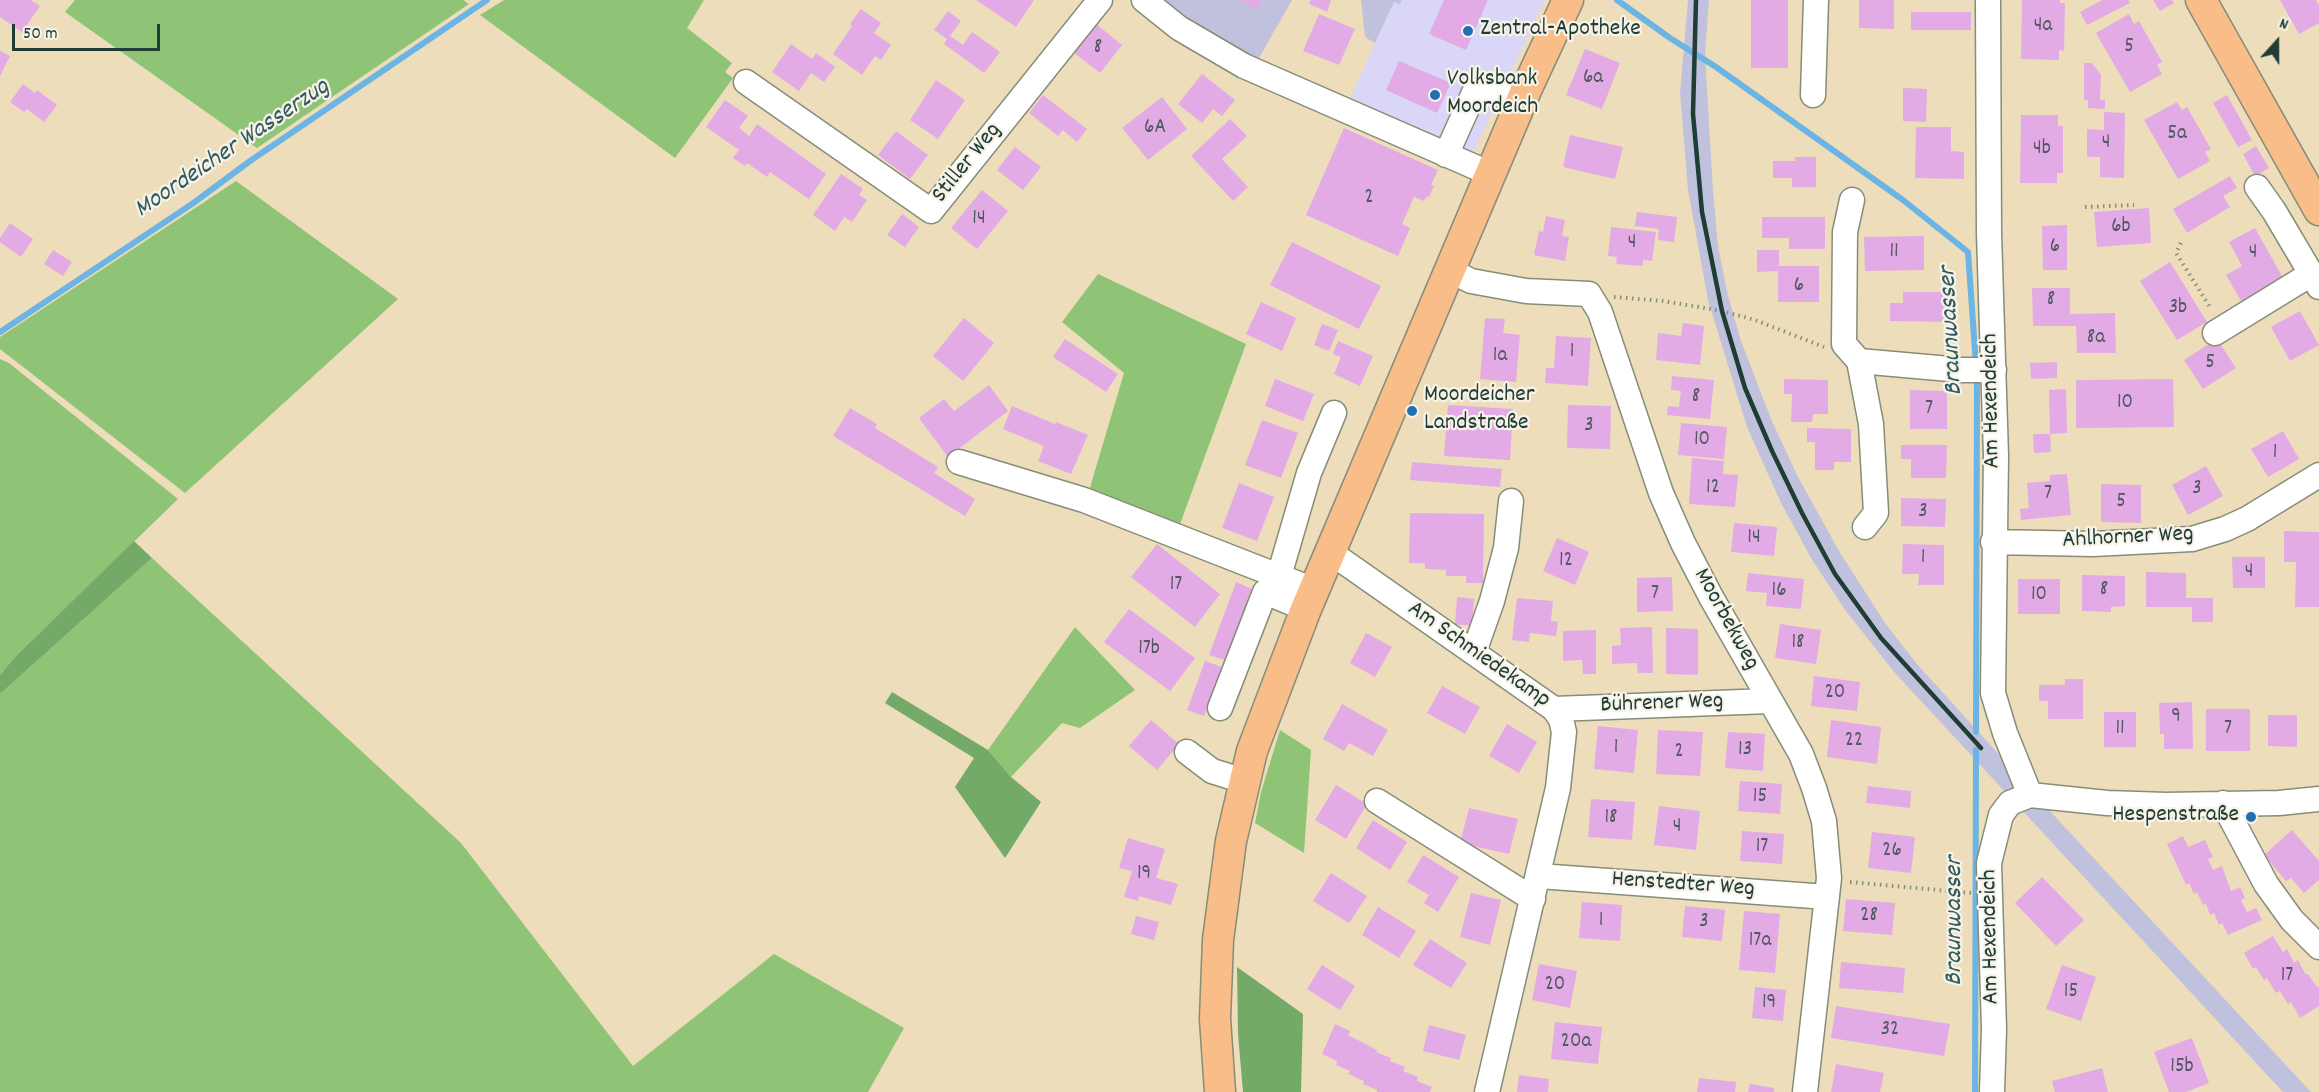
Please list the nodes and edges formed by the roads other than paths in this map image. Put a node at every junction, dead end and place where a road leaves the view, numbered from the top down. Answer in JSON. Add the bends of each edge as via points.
{"nodes":[{"id":1,"x":1100,"y":0,"type":"edge"},
{"id":2,"x":1144,"y":0,"type":"edge"},
{"id":3,"x":1568,"y":0,"type":"edge"},
{"id":4,"x":1816,"y":0,"type":"edge"},
{"id":5,"x":1988,"y":0,"type":"edge"},
{"id":6,"x":2201,"y":0,"type":"edge"},
{"id":7,"x":1169,"y":8,"type":"edge"},
{"id":8,"x":746,"y":82,"type":"dead end"},
{"id":9,"x":1813,"y":95,"type":"dead end"},
{"id":10,"x":1521,"y":104,"type":"junction"},
{"id":11,"x":1446,"y":155,"type":"junction"},
{"id":12,"x":1491,"y":174,"type":"junction"},
{"id":13,"x":2257,"y":187,"type":"dead end"},
{"id":14,"x":1852,"y":200,"type":"dead end"},
{"id":15,"x":2319,"y":210,"type":"edge"},
{"id":16,"x":1449,"y":270,"type":"junction"},
{"id":17,"x":2315,"y":280,"type":"edge"},
{"id":18,"x":2215,"y":333,"type":"dead end"},
{"id":19,"x":1859,"y":361,"type":"junction"},
{"id":20,"x":1994,"y":370,"type":"junction"},
{"id":21,"x":1334,"y":414,"type":"dead end"},
{"id":22,"x":959,"y":462,"type":"dead end"},
{"id":23,"x":2319,"y":476,"type":"edge"},
{"id":24,"x":1511,"y":501,"type":"dead end"},
{"id":25,"x":1865,"y":527,"type":"dead end"},
{"id":26,"x":1993,"y":542,"type":"junction"},
{"id":27,"x":1330,"y":552,"type":"junction"},
{"id":28,"x":1279,"y":576,"type":"junction"},
{"id":29,"x":1310,"y":599,"type":"junction"},
{"id":30,"x":1474,"y":652,"type":"junction"},
{"id":31,"x":1769,"y":701,"type":"junction"},
{"id":32,"x":1220,"y":708,"type":"dead end"},
{"id":33,"x":1554,"y":708,"type":"junction"},
{"id":34,"x":1187,"y":752,"type":"dead end"},
{"id":35,"x":1244,"y":781,"type":"junction"},
{"id":36,"x":2027,"y":796,"type":"junction"},
{"id":37,"x":2319,"y":799,"type":"edge"},
{"id":38,"x":1377,"y":801,"type":"dead end"},
{"id":39,"x":2223,"y":803,"type":"junction"},
{"id":40,"x":1536,"y":887,"type":"junction"},
{"id":41,"x":1828,"y":887,"type":"junction"},
{"id":42,"x":2319,"y":947,"type":"edge"},
{"id":43,"x":1220,"y":1092,"type":"edge"},
{"id":44,"x":1487,"y":1092,"type":"edge"},
{"id":45,"x":1805,"y":1092,"type":"edge"},
{"id":46,"x":1992,"y":1092,"type":"edge"}],
"edges":[{"from":1,"to":8,"type":"street","name":"Stiller Weg","via":[[932,211]]},
{"from":2,"to":7,"type":"street"},
{"from":3,"to":10,"type":"main road"},
{"from":4,"to":9,"type":"street"},
{"from":5,"to":20,"type":"street","name":"Am Hexendeich"},
{"from":6,"to":15,"type":"main road"},
{"from":7,"to":11,"type":"street","via":[[1179,28],[1244,66]]},
{"from":10,"to":11,"type":"street","via":[[1478,84]]},
{"from":10,"to":12,"type":"main road"},
{"from":11,"to":12,"type":"street"},
{"from":12,"to":16,"type":"main road"},
{"from":13,"to":17,"type":"street"},
{"from":14,"to":19,"type":"street","via":[[1845,232],[1844,344]]},
{"from":16,"to":27,"type":"main road"},
{"from":16,"to":31,"type":"street","name":"Moorbekweg","via":[[1471,281],[1526,291],[1589,294],[1600,312],[1661,493],[1683,543]]},
{"from":17,"to":18,"type":"street"},
{"from":19,"to":20,"type":"street"},
{"from":19,"to":25,"type":"street","via":[[1872,424],[1876,513]]},
{"from":20,"to":26,"type":"street","name":"Am Hexendeich"},
{"from":21,"to":28,"type":"street","via":[[1309,473]]},
{"from":22,"to":28,"type":"street","via":[[1084,500]]},
{"from":23,"to":26,"type":"street","name":"Ahlhorner Weg","via":[[2247,519],[2192,539],[2093,544]]},
{"from":24,"to":30,"type":"street","via":[[1506,548]]},
{"from":26,"to":36,"type":"street","name":"Am Hexendeich","via":[[1993,693]]},
{"from":27,"to":29,"type":"main road"},
{"from":27,"to":30,"type":"street","name":"Am Schmiedekamp"},
{"from":28,"to":29,"type":"street"},
{"from":29,"to":32,"type":"street","via":[[1265,592]]},
{"from":29,"to":35,"type":"main road","via":[[1264,713]]},
{"from":30,"to":33,"type":"street","name":"Am Schmiedekamp"},
{"from":31,"to":33,"type":"street","name":"Bührener Weg"},
{"from":31,"to":41,"type":"street","name":"Moorbekweg","via":[[1801,754],[1814,788],[1824,821]]},
{"from":33,"to":40,"type":"street","name":"Am Schmiedekamp","via":[[1564,732],[1563,755]]},
{"from":34,"to":35,"type":"street","via":[[1212,771]]},
{"from":35,"to":43,"type":"main road","via":[[1227,864],[1218,940],[1215,1019]]},
{"from":36,"to":39,"type":"street","via":[[2166,806]]},
{"from":36,"to":46,"type":"street","name":"Am Hexendeich","via":[[2010,803],[2001,815],[1989,863]]},
{"from":37,"to":39,"type":"street"},
{"from":38,"to":40,"type":"street"},
{"from":39,"to":42,"type":"street","via":[[2266,884],[2292,920]]},
{"from":40,"to":41,"type":"street","name":"Henstedter Weg"},
{"from":40,"to":44,"type":"street","name":"Am Schmiedekamp"},
{"from":41,"to":45,"type":"street","name":"Moorbekweg"}]}
